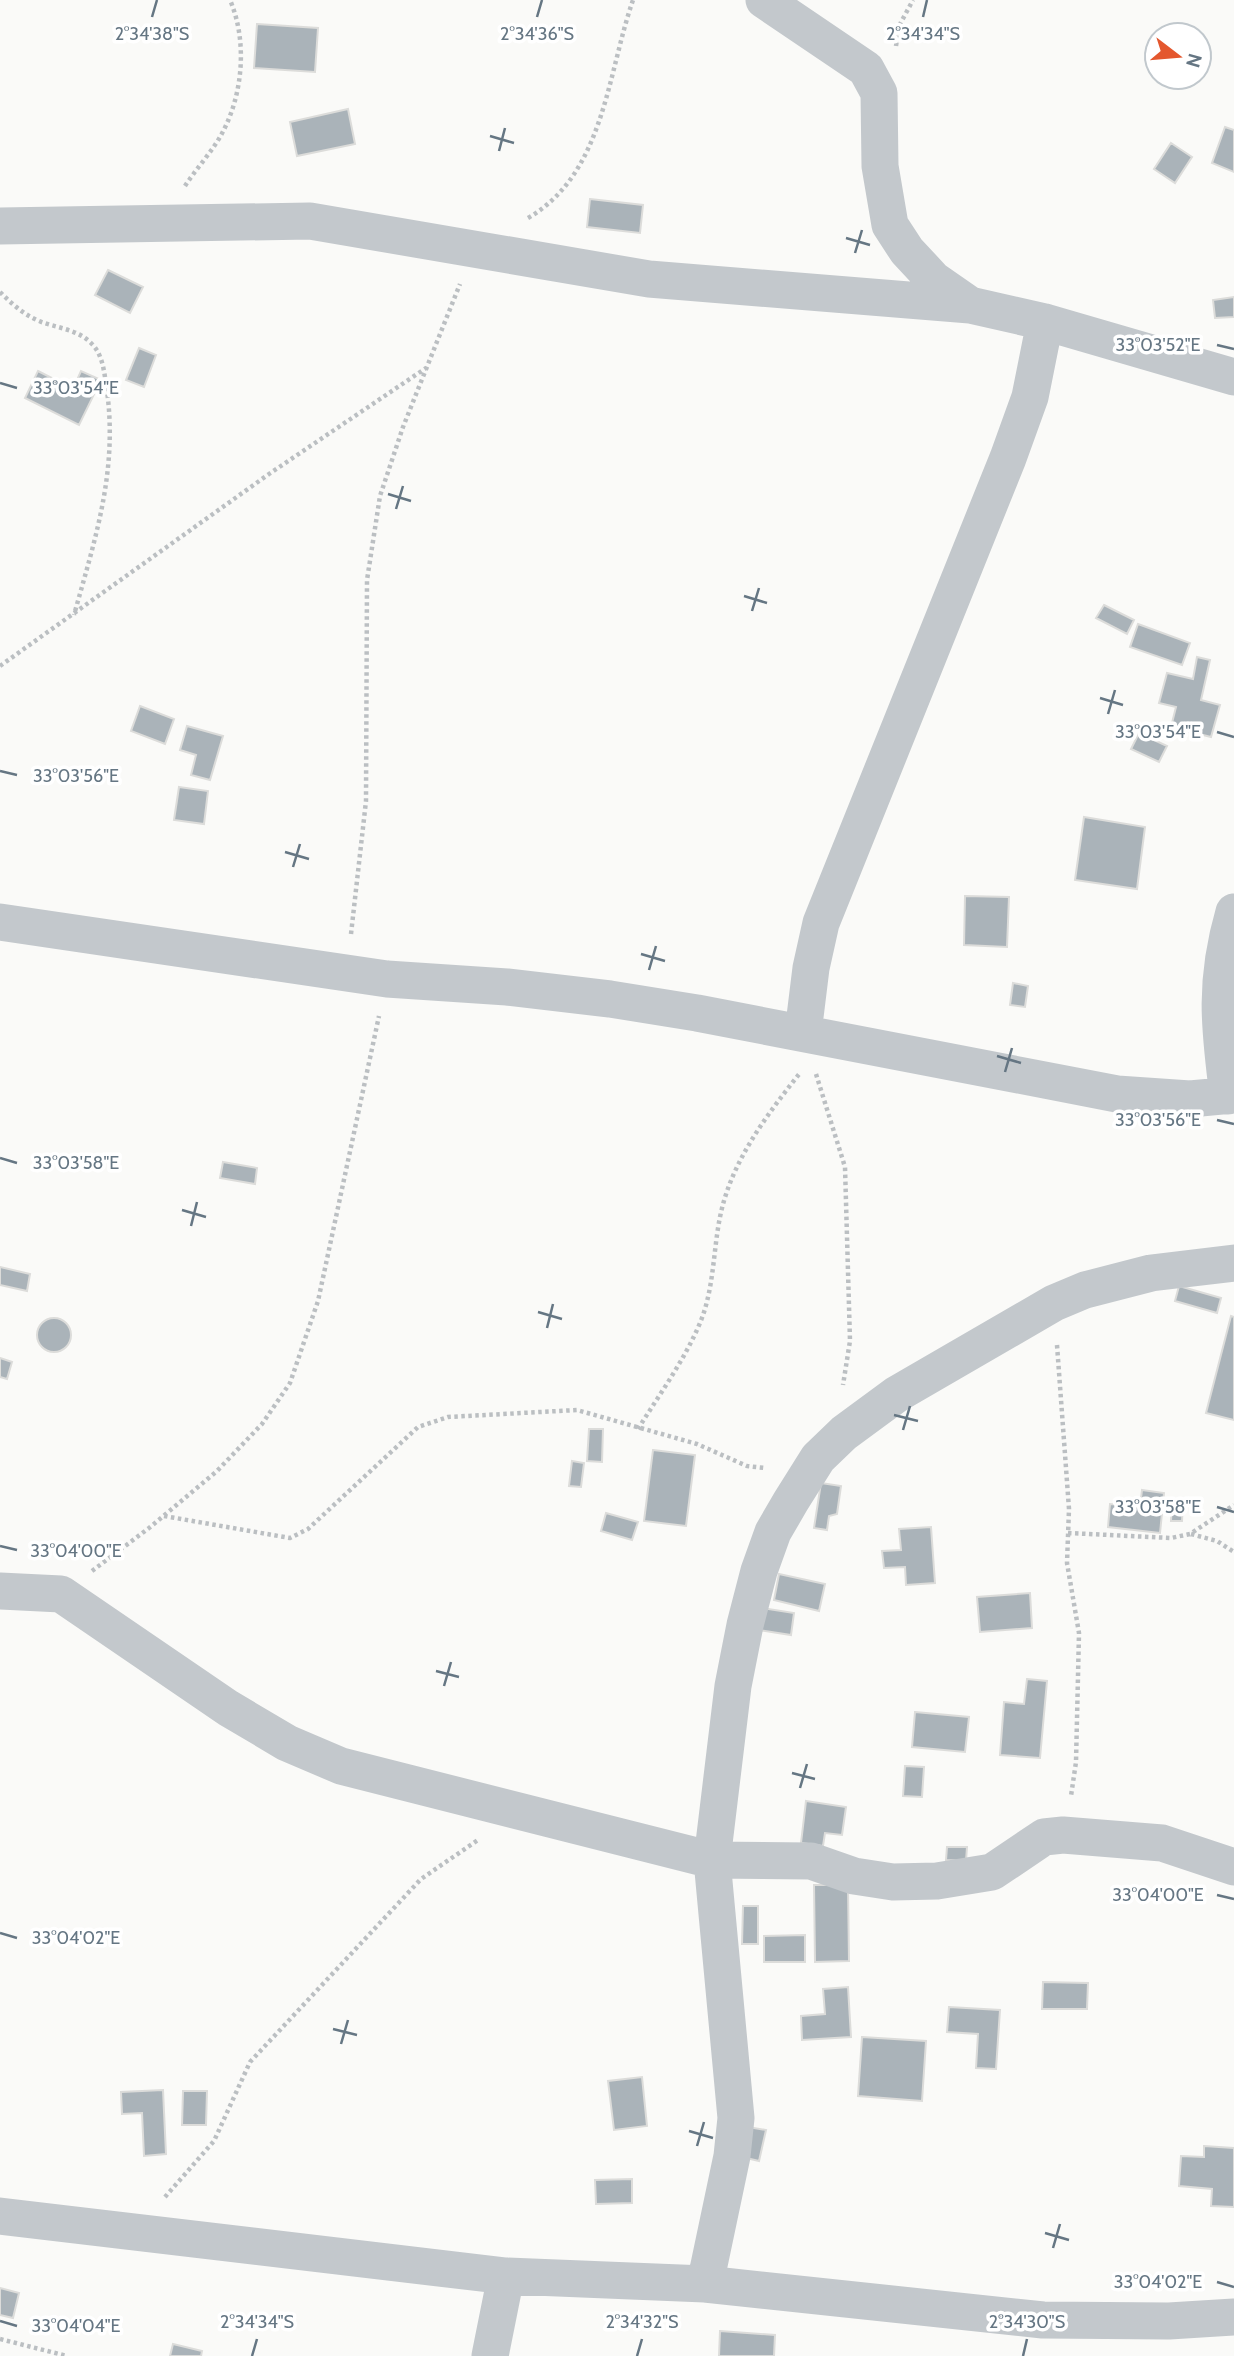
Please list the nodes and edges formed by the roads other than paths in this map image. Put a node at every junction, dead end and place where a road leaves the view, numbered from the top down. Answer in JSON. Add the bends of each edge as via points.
{"nodes":[{"id":1,"x":764,"y":0,"type":"edge"},
{"id":2,"x":0,"y":226,"type":"edge"},
{"id":3,"x":970,"y":305,"type":"junction"},
{"id":4,"x":1045,"y":322,"type":"junction"},
{"id":5,"x":1234,"y":377,"type":"edge"},
{"id":6,"x":1234,"y":912,"type":"edge"},
{"id":7,"x":0,"y":922,"type":"edge"},
{"id":8,"x":807,"y":1046,"type":"junction"},
{"id":9,"x":1231,"y":1096,"type":"edge"},
{"id":10,"x":1234,"y":1263,"type":"edge"},
{"id":11,"x":0,"y":1591,"type":"edge"},
{"id":12,"x":712,"y":1860,"type":"junction"},
{"id":13,"x":1234,"y":1867,"type":"edge"},
{"id":14,"x":0,"y":2216,"type":"edge"},
{"id":15,"x":506,"y":2276,"type":"junction"},
{"id":16,"x":705,"y":2284,"type":"junction"},
{"id":17,"x":1234,"y":2317,"type":"edge"},
{"id":18,"x":490,"y":2356,"type":"edge"}],
"edges":[{"from":1,"to":3,"type":"street","via":[[866,69],[880,93],[880,166],[890,225],[934,280]]},
{"from":2,"to":3,"type":"street","via":[[310,221],[649,279]]},
{"from":3,"to":4,"type":"street"},
{"from":4,"to":5,"type":"street"},
{"from":4,"to":8,"type":"street","via":[[1030,397],[1008,458],[821,923],[811,968]]},
{"from":6,"to":9,"type":"street","via":[[1219,982],[1218,1018]]},
{"from":7,"to":8,"type":"street","via":[[387,979],[610,999]]},
{"from":8,"to":9,"type":"street","via":[[1117,1094],[1190,1099]]},
{"from":10,"to":12,"type":"street","via":[[1151,1273],[1054,1303],[897,1394],[818,1458],[773,1532],[759,1571],[733,1686]]},
{"from":11,"to":12,"type":"street","via":[[61,1594],[228,1708],[287,1743],[341,1766]]},
{"from":12,"to":13,"type":"street","via":[[811,1861],[854,1876],[893,1882],[937,1881],[992,1872],[1044,1837],[1063,1835],[1162,1843]]},
{"from":12,"to":16,"type":"street","via":[[736,2118],[733,2156]]},
{"from":14,"to":15,"type":"street"},
{"from":15,"to":16,"type":"street"},
{"from":15,"to":18,"type":"street"},
{"from":16,"to":17,"type":"street","via":[[1043,2320]]}]}
